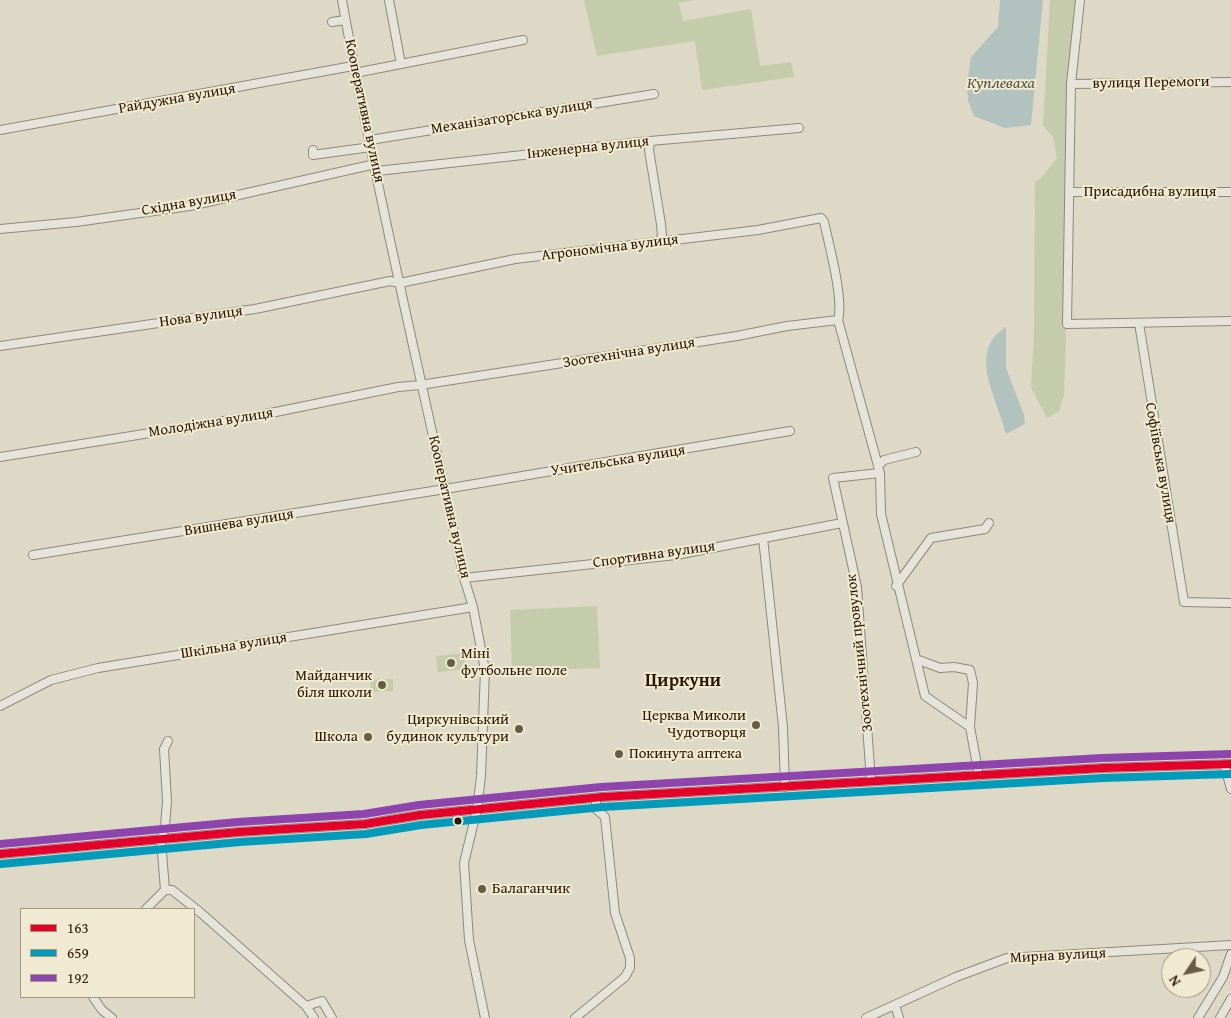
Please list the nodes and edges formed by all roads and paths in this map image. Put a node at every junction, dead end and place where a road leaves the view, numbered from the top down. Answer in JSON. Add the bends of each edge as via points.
{"nodes":[{"id":1,"x":342,"y":0,"type":"edge"},
{"id":2,"x":389,"y":0,"type":"edge"},
{"id":3,"x":1080,"y":0,"type":"edge"},
{"id":4,"x":345,"y":20,"type":"junction"},
{"id":5,"x":332,"y":22,"type":"dead end"},
{"id":6,"x":524,"y":40,"type":"dead end"},
{"id":7,"x":401,"y":64,"type":"junction"},
{"id":8,"x":354,"y":69,"type":"junction"},
{"id":9,"x":1231,"y":82,"type":"edge"},
{"id":10,"x":1071,"y":84,"type":"junction"},
{"id":11,"x":654,"y":94,"type":"dead end"},
{"id":12,"x":799,"y":128,"type":"dead end"},
{"id":13,"x":0,"y":130,"type":"edge"},
{"id":14,"x":650,"y":141,"type":"junction"},
{"id":15,"x":370,"y":144,"type":"junction"},
{"id":16,"x":313,"y":150,"type":"dead end"},
{"id":17,"x":376,"y":167,"type":"junction"},
{"id":18,"x":1069,"y":192,"type":"junction"},
{"id":19,"x":1231,"y":192,"type":"edge"},
{"id":20,"x":0,"y":229,"type":"edge"},
{"id":21,"x":659,"y":242,"type":"junction"},
{"id":22,"x":400,"y":283,"type":"junction"},
{"id":23,"x":838,"y":320,"type":"junction"},
{"id":24,"x":1231,"y":321,"type":"edge"},
{"id":25,"x":1139,"y":323,"type":"junction"},
{"id":26,"x":0,"y":346,"type":"edge"},
{"id":27,"x":420,"y":385,"type":"junction"},
{"id":28,"x":790,"y":431,"type":"dead end"},
{"id":29,"x":916,"y":452,"type":"dead end"},
{"id":30,"x":0,"y":456,"type":"edge"},
{"id":31,"x":879,"y":470,"type":"junction"},
{"id":32,"x":445,"y":490,"type":"junction"},
{"id":33,"x":842,"y":523,"type":"junction"},
{"id":34,"x":989,"y":523,"type":"dead end"},
{"id":35,"x":763,"y":538,"type":"junction"},
{"id":36,"x":33,"y":554,"type":"dead end"},
{"id":37,"x":464,"y":578,"type":"junction"},
{"id":38,"x":896,"y":586,"type":"junction"},
{"id":39,"x":1231,"y":602,"type":"edge"},
{"id":40,"x":473,"y":607,"type":"junction"},
{"id":41,"x":916,"y":658,"type":"junction"},
{"id":42,"x":0,"y":706,"type":"edge"},
{"id":43,"x":970,"y":727,"type":"junction"},
{"id":44,"x":168,"y":741,"type":"dead end"},
{"id":45,"x":1228,"y":764,"type":"edge"},
{"id":46,"x":980,"y":776,"type":"junction"},
{"id":47,"x":871,"y":781,"type":"junction"},
{"id":48,"x":785,"y":786,"type":"junction"},
{"id":49,"x":1231,"y":789,"type":"edge"},
{"id":50,"x":596,"y":798,"type":"junction"},
{"id":51,"x":477,"y":809,"type":"junction"},
{"id":52,"x":161,"y":840,"type":"junction"},
{"id":53,"x":0,"y":854,"type":"edge"},
{"id":54,"x":165,"y":890,"type":"junction"},
{"id":55,"x":147,"y":908,"type":"edge"},
{"id":56,"x":194,"y":908,"type":"edge"},
{"id":57,"x":195,"y":909,"type":"edge"},
{"id":58,"x":1231,"y":945,"type":"edge"},
{"id":59,"x":1231,"y":954,"type":"edge"},
{"id":60,"x":94,"y":998,"type":"edge"},
{"id":61,"x":1231,"y":999,"type":"edge"},
{"id":62,"x":895,"y":1005,"type":"junction"},
{"id":63,"x":306,"y":1006,"type":"junction"},
{"id":64,"x":112,"y":1018,"type":"edge"},
{"id":65,"x":314,"y":1018,"type":"edge"},
{"id":66,"x":332,"y":1018,"type":"edge"},
{"id":67,"x":485,"y":1018,"type":"edge"},
{"id":68,"x":575,"y":1018,"type":"edge"},
{"id":69,"x":866,"y":1018,"type":"edge"},
{"id":70,"x":899,"y":1018,"type":"edge"},
{"id":71,"x":1198,"y":1018,"type":"edge"},
{"id":72,"x":1220,"y":1018,"type":"edge"}],
"edges":[{"from":1,"to":4,"type":"street","name":"Кооперативна вулиця"},
{"from":2,"to":7,"type":"street"},
{"from":3,"to":10,"type":"street"},
{"from":4,"to":5,"type":"street"},
{"from":4,"to":8,"type":"street","name":"Кооперативна вулиця"},
{"from":6,"to":7,"type":"street","name":"Райдужна вулиця"},
{"from":7,"to":8,"type":"street","name":"Райдужна вулиця"},
{"from":8,"to":13,"type":"street","name":"Райдужна вулиця"},
{"from":8,"to":15,"type":"street","name":"Кооперативна вулиця"},
{"from":9,"to":10,"type":"street","name":"вулиця Перемоги"},
{"from":10,"to":18,"type":"street"},
{"from":11,"to":15,"type":"street","name":"Механізаторська вулиця"},
{"from":12,"to":14,"type":"street","name":"Інженерна вулиця"},
{"from":14,"to":17,"type":"street","name":"Інженерна вулиця"},
{"from":14,"to":21,"type":"street","via":[[662,224]]},
{"from":15,"to":16,"type":"street","name":"Механізаторська вулиця","via":[[313,156]]},
{"from":15,"to":17,"type":"street","name":"Кооперативна вулиця"},
{"from":17,"to":20,"type":"street","name":"Східна вулиця","via":[[190,206]]},
{"from":17,"to":22,"type":"street","name":"Кооперативна вулиця"},
{"from":18,"to":19,"type":"street","name":"Присадибна вулиця"},
{"from":18,"to":25,"type":"street","via":[[1067,324]]},
{"from":21,"to":22,"type":"street","name":"Агрономічна вулиця","via":[[514,259]]},
{"from":21,"to":23,"type":"street","name":"Агрономічна вулиця","via":[[758,230],[821,218],[836,287]]},
{"from":22,"to":26,"type":"street","name":"Нова вулиця","via":[[390,281],[255,309]]},
{"from":22,"to":27,"type":"street","name":"Кооперативна вулиця"},
{"from":23,"to":27,"type":"street","name":"Зоотехнічна вулиця"},
{"from":23,"to":31,"type":"street"},
{"from":24,"to":25,"type":"street"},
{"from":25,"to":39,"type":"street","name":"Софіївська вулиця","via":[[1184,602]]},
{"from":27,"to":30,"type":"street","name":"Молодіжна вулиця","via":[[256,416]]},
{"from":27,"to":32,"type":"street","name":"Кооперативна вулиця"},
{"from":28,"to":32,"type":"street","name":"Учительська вулиця"},
{"from":29,"to":31,"type":"street","via":[[884,460]]},
{"from":31,"to":33,"type":"street","name":"Зоотехнічний провулок","via":[[833,478]]},
{"from":31,"to":38,"type":"street","via":[[881,514]]},
{"from":32,"to":36,"type":"street","name":"Вишнева вулиця"},
{"from":32,"to":37,"type":"street","name":"Кооперативна вулиця"},
{"from":33,"to":35,"type":"street","name":"Спортивна вулиця"},
{"from":33,"to":47,"type":"street","name":"Зоотехнічний провулок","via":[[856,588]]},
{"from":34,"to":38,"type":"street","via":[[985,529],[932,538]]},
{"from":35,"to":37,"type":"street","name":"Спортивна вулиця","via":[[676,555]]},
{"from":35,"to":48,"type":"street","via":[[783,727]]},
{"from":37,"to":40,"type":"street","name":"Кооперативна вулиця"},
{"from":38,"to":41,"type":"street"},
{"from":40,"to":42,"type":"street","name":"Шкільна вулиця","via":[[98,668],[51,680]]},
{"from":40,"to":51,"type":"street","name":"Кооперативна вулиця","via":[[485,670]]},
{"from":41,"to":43,"type":"street","via":[[925,696]]},
{"from":41,"to":43,"type":"street","via":[[940,668],[970,670],[973,682]]},
{"from":43,"to":46,"type":"street"},
{"from":44,"to":52,"type":"street","via":[[164,749],[167,801]]},
{"from":45,"to":46,"type":"street"},
{"from":45,"to":49,"type":"street"},
{"from":46,"to":47,"type":"street"},
{"from":47,"to":48,"type":"street"},
{"from":48,"to":50,"type":"street"},
{"from":50,"to":51,"type":"street"},
{"from":50,"to":68,"type":"street","via":[[596,809],[605,817],[615,913],[630,958],[630,968],[624,977]]},
{"from":51,"to":52,"type":"street","via":[[365,824]]},
{"from":51,"to":67,"type":"street","name":"Кооперативна вулиця","via":[[464,872],[469,940]]},
{"from":52,"to":53,"type":"street"},
{"from":52,"to":54,"type":"street"},
{"from":54,"to":55,"type":"street"},
{"from":54,"to":56,"type":"street","via":[[172,890]]},
{"from":57,"to":63,"type":"street"},
{"from":58,"to":62,"type":"street","name":"Мирна вулиця","via":[[1006,958]]},
{"from":59,"to":71,"type":"street","via":[[1223,977]]},
{"from":60,"to":64,"type":"street"},
{"from":61,"to":72,"type":"street"},
{"from":62,"to":69,"type":"street","name":"Мирна вулиця"},
{"from":62,"to":70,"type":"street"},
{"from":63,"to":65,"type":"street"},
{"from":63,"to":66,"type":"street","via":[[322,1001]]}]}
